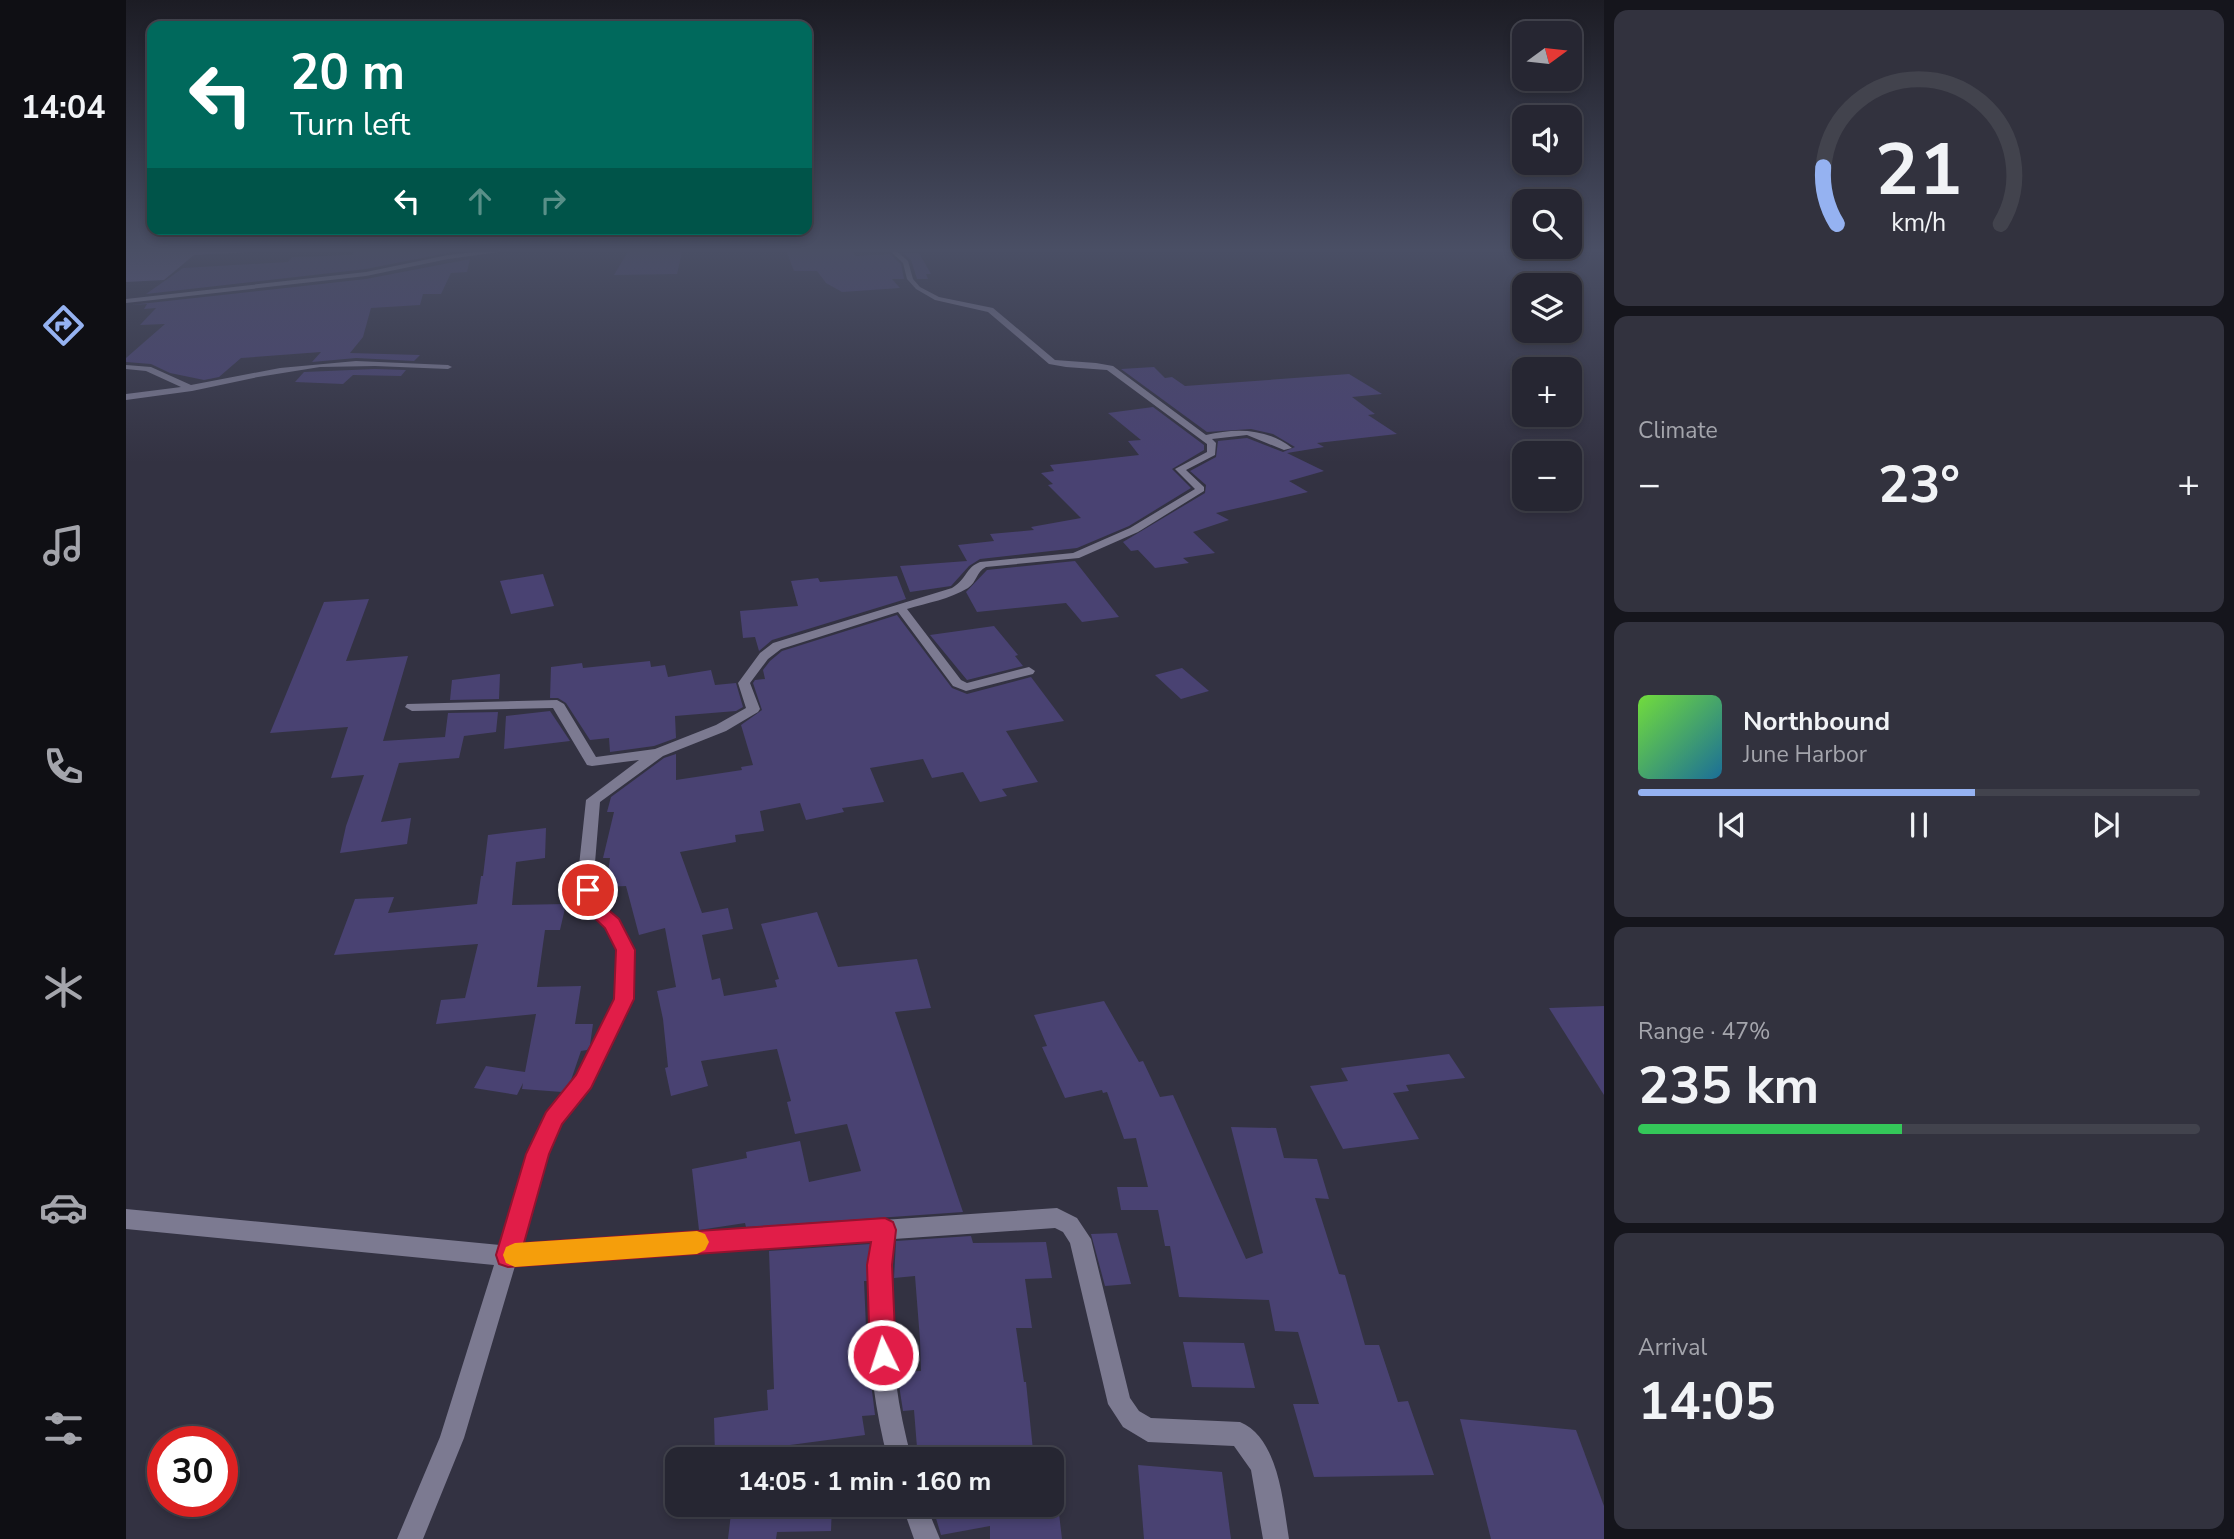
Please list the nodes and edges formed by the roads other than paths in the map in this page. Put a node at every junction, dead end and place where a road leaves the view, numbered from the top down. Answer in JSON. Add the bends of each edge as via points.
{"nodes":[{"id":1,"x":1002,"y":320,"type":"edge"},
{"id":2,"x":126,"y":366,"type":"edge"},
{"id":3,"x":448,"y":366,"type":"dead end"},
{"id":4,"x":192,"y":389,"type":"junction"},
{"id":5,"x":126,"y":397,"type":"edge"},
{"id":6,"x":1204,"y":438,"type":"junction"},
{"id":7,"x":1287,"y":448,"type":"dead end"},
{"id":8,"x":899,"y":606,"type":"junction"},
{"id":9,"x":1029,"y":671,"type":"dead end"},
{"id":10,"x":412,"y":707,"type":"dead end"},
{"id":11,"x":658,"y":752,"type":"junction"},
{"id":12,"x":126,"y":1219,"type":"edge"},
{"id":13,"x":885,"y":1230,"type":"junction"},
{"id":14,"x":508,"y":1255,"type":"junction"},
{"id":15,"x":896,"y":1447,"type":"edge"},
{"id":16,"x":919,"y":1517,"type":"edge"},
{"id":17,"x":410,"y":1539,"type":"edge"},
{"id":18,"x":927,"y":1539,"type":"edge"},
{"id":19,"x":1276,"y":1539,"type":"edge"}],
"edges":[{"from":1,"to":6,"type":"street","via":[[1052,362],[1110,368]]},
{"from":2,"to":4,"type":"street","via":[[148,369]]},
{"from":3,"to":4,"type":"street","via":[[304,366]]},
{"from":4,"to":5,"type":"street"},
{"from":6,"to":7,"type":"street","via":[[1245,431]]},
{"from":6,"to":8,"type":"street","via":[[1211,443],[1212,453],[1180,469],[1201,489],[1134,530],[1075,556],[984,564],[956,590]]},
{"from":8,"to":9,"type":"street","via":[[957,683],[966,687]]},
{"from":8,"to":11,"type":"street","via":[[777,646],[744,683],[753,709],[721,729]]},
{"from":10,"to":11,"type":"street","via":[[557,704],[592,762]]},
{"from":11,"to":14,"type":"street","via":[[593,800],[586,874],[590,905],[613,924],[625,950],[624,999],[584,1082],[554,1118],[538,1154]]},
{"from":12,"to":14,"type":"street"},
{"from":13,"to":14,"type":"street"},
{"from":13,"to":15,"type":"street","via":[[880,1265],[881,1332],[889,1425]]},
{"from":13,"to":19,"type":"street","via":[[1057,1218],[1070,1225],[1080,1239],[1120,1404],[1131,1419],[1148,1430],[1240,1434],[1264,1465]]},
{"from":14,"to":17,"type":"street","via":[[452,1438]]},
{"from":16,"to":18,"type":"street"}]}
